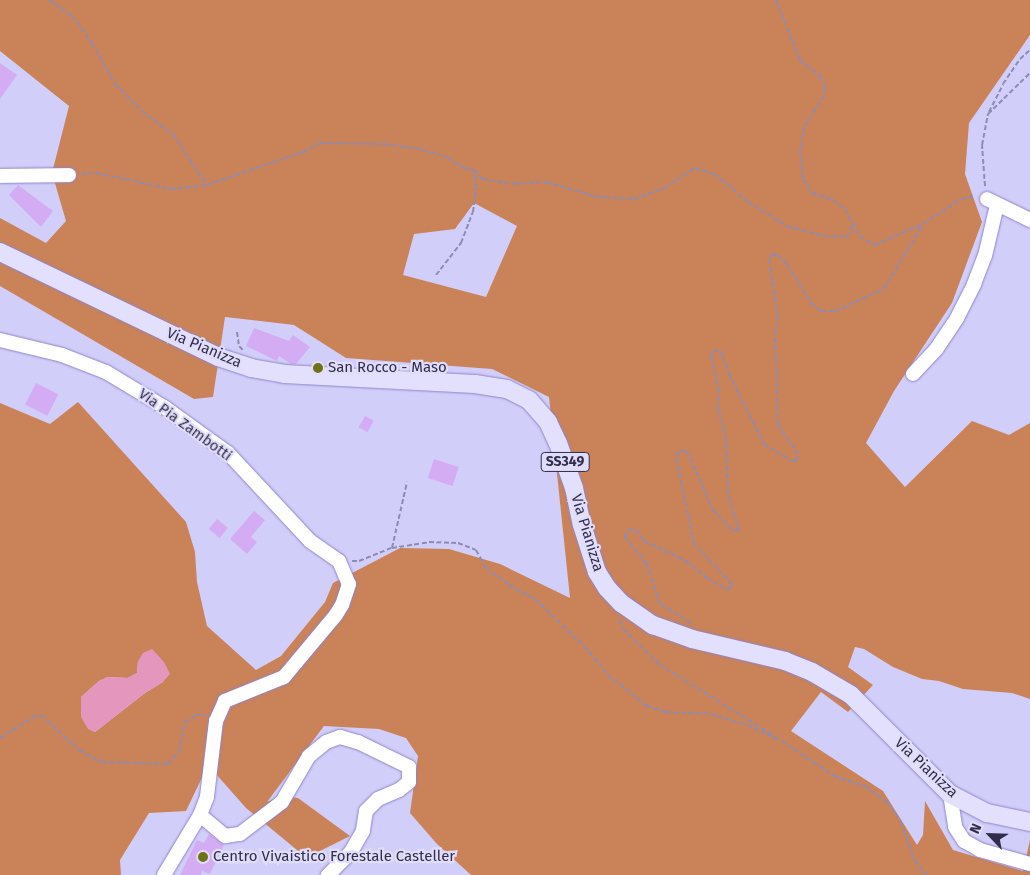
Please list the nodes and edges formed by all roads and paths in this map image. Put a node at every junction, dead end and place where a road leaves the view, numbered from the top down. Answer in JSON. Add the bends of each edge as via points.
{"nodes":[{"id":1,"x":49,"y":0,"type":"edge"},
{"id":2,"x":776,"y":0,"type":"edge"},
{"id":3,"x":1030,"y":50,"type":"edge"},
{"id":4,"x":1030,"y":73,"type":"edge"},
{"id":5,"x":988,"y":114,"type":"junction"},
{"id":6,"x":474,"y":170,"type":"junction"},
{"id":7,"x":69,"y":175,"type":"joint"},
{"id":8,"x":0,"y":176,"type":"edge"},
{"id":9,"x":207,"y":185,"type":"junction"},
{"id":10,"x":992,"y":202,"type":"junction"},
{"id":11,"x":1030,"y":220,"type":"edge"},
{"id":12,"x":853,"y":224,"type":"junction"},
{"id":13,"x":923,"y":224,"type":"junction"},
{"id":14,"x":0,"y":252,"type":"edge"},
{"id":15,"x":436,"y":275,"type":"dead end"},
{"id":16,"x":0,"y":340,"type":"edge"},
{"id":17,"x":913,"y":374,"type":"dead end"},
{"id":18,"x":407,"y":482,"type":"dead end"},
{"id":19,"x":392,"y":548,"type":"junction"},
{"id":20,"x":340,"y":561,"type":"junction"},
{"id":21,"x":617,"y":613,"type":"dead end"},
{"id":22,"x":693,"y":624,"type":"dead end"},
{"id":23,"x":216,"y":721,"type":"junction"},
{"id":24,"x":0,"y":738,"type":"edge"},
{"id":25,"x":782,"y":741,"type":"junction"},
{"id":26,"x":950,"y":794,"type":"junction"},
{"id":27,"x":200,"y":815,"type":"junction"},
{"id":28,"x":1030,"y":822,"type":"edge"},
{"id":29,"x":1030,"y":864,"type":"edge"},
{"id":30,"x":164,"y":875,"type":"edge"},
{"id":31,"x":328,"y":875,"type":"edge"},
{"id":32,"x":926,"y":875,"type":"edge"}],
"edges":[{"from":1,"to":9,"type":"path","via":[[72,16],[92,42],[114,84],[173,134]]},
{"from":2,"to":12,"type":"path","via":[[800,60],[820,76],[825,87],[824,96],[804,127],[800,151],[804,179],[812,193],[833,200],[845,209]]},
{"from":3,"to":5,"type":"path","via":[[1003,84]]},
{"from":4,"to":5,"type":"path"},
{"from":5,"to":10,"type":"path","via":[[982,145],[983,178]]},
{"from":6,"to":9,"type":"path","via":[[464,168],[447,157],[415,148],[332,142],[320,143],[303,152]]},
{"from":6,"to":12,"type":"path","via":[[482,178],[514,184],[546,182],[597,197],[634,199],[664,188],[695,168],[715,174],[748,202],[787,226],[824,236],[847,237]]},
{"from":6,"to":15,"type":"path","via":[[473,212],[461,243]]},
{"from":7,"to":8,"type":"street"},
{"from":7,"to":9,"type":"path","via":[[96,173],[171,189]]},
{"from":10,"to":11,"type":"street"},
{"from":10,"to":13,"type":"path","via":[[974,196],[961,199]]},
{"from":10,"to":17,"type":"street","via":[[985,256],[974,284],[957,318]]},
{"from":12,"to":13,"type":"path","via":[[860,236],[874,245]]},
{"from":13,"to":22,"type":"path","via":[[884,289],[835,312],[821,311],[812,303],[787,264],[778,255],[773,254],[769,258],[778,317],[774,334],[778,425],[798,454],[796,461],[792,462],[764,444],[728,374],[723,356],[720,351],[713,352],[711,357],[719,391],[718,408],[726,440],[728,493],[739,530],[732,530],[714,510],[687,451],[680,451],[676,456],[694,544],[732,584],[731,587],[728,590],[686,562],[644,541],[636,530],[628,530],[625,537],[647,564],[660,604]]},
{"from":14,"to":26,"type":"main road","name":"Via Pianizza","number":"SS349","via":[[218,357],[251,368],[284,374],[475,384],[507,390],[529,400],[548,422],[558,443],[597,572],[621,603],[654,625],[692,640],[785,661],[852,695]]},
{"from":16,"to":20,"type":"street","name":"Via Pia Zambotti","via":[[62,355],[106,372],[164,407],[228,453],[310,541]]},
{"from":18,"to":19,"type":"path"},
{"from":19,"to":20,"type":"path","via":[[359,561]]},
{"from":19,"to":25,"type":"path","via":[[429,542],[458,543],[476,550],[486,568],[535,599],[584,646],[608,675],[647,706],[666,712],[711,714]]},
{"from":20,"to":23,"type":"street","via":[[349,584],[342,605],[317,640],[284,678],[225,701]]},
{"from":21,"to":25,"type":"path","via":[[623,629],[659,664]]},
{"from":23,"to":24,"type":"path","via":[[208,715],[196,715],[184,722],[179,752],[167,764],[102,762],[79,750],[41,715]]},
{"from":23,"to":27,"type":"street","via":[[207,797]]},
{"from":25,"to":32,"type":"path","via":[[834,776],[865,786],[887,802],[900,822],[915,861]]},
{"from":26,"to":28,"type":"main road","name":"Via Pianizza","number":"SS349","via":[[987,813]]},
{"from":26,"to":29,"type":"street","via":[[955,827],[964,841],[980,850]]},
{"from":27,"to":30,"type":"street"},
{"from":27,"to":31,"type":"street","via":[[225,836],[240,834],[282,802],[309,756],[326,742],[340,737],[358,742],[409,767],[409,782],[378,799],[366,811],[362,831],[351,852]]}]}
